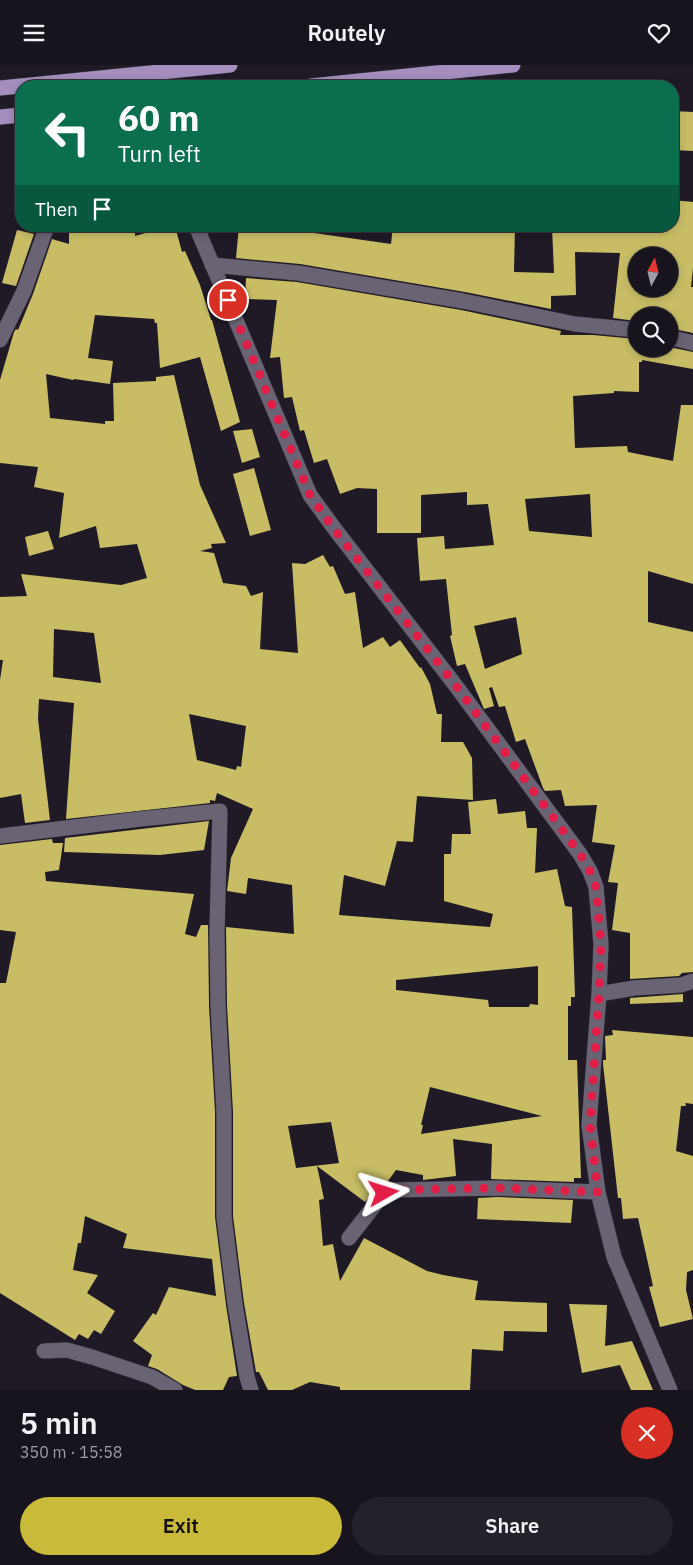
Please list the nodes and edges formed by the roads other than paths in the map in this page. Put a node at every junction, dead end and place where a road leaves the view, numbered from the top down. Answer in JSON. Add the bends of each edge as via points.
{"nodes":[{"id":1,"x":230,"y":65,"type":"edge"},
{"id":2,"x":513,"y":65,"type":"edge"},
{"id":3,"x":187,"y":67,"type":"edge"},
{"id":4,"x":139,"y":80,"type":"edge"},
{"id":5,"x":369,"y":80,"type":"edge"},
{"id":6,"x":15,"y":87,"type":"edge"},
{"id":7,"x":0,"y":88,"type":"edge"},
{"id":8,"x":15,"y":116,"type":"edge"},
{"id":9,"x":0,"y":117,"type":"edge"},
{"id":10,"x":45,"y":232,"type":"edge"},
{"id":11,"x":198,"y":232,"type":"edge"},
{"id":12,"x":212,"y":265,"type":"junction"},
{"id":13,"x":628,"y":330,"type":"edge"},
{"id":14,"x":678,"y":339,"type":"edge"},
{"id":15,"x":0,"y":340,"type":"edge"},
{"id":16,"x":693,"y":343,"type":"edge"},
{"id":17,"x":0,"y":836,"type":"edge"},
{"id":18,"x":693,"y":981,"type":"edge"},
{"id":19,"x":599,"y":994,"type":"junction"},
{"id":20,"x":598,"y":1192,"type":"junction"},
{"id":21,"x":349,"y":1238,"type":"dead end"},
{"id":22,"x":44,"y":1351,"type":"dead end"},
{"id":23,"x":175,"y":1390,"type":"edge"},
{"id":24,"x":251,"y":1390,"type":"edge"},
{"id":25,"x":670,"y":1390,"type":"edge"}],
"edges":[{"from":1,"to":3,"type":"main road"},
{"from":2,"to":5,"type":"main road"},
{"from":3,"to":4,"type":"main road"},
{"from":6,"to":7,"type":"main road"},
{"from":8,"to":9,"type":"main road"},
{"from":10,"to":15,"type":"street","via":[[24,291]]},
{"from":11,"to":12,"type":"street"},
{"from":12,"to":13,"type":"street","via":[[298,273],[575,324]]},
{"from":12,"to":19,"type":"street","via":[[310,495],[462,694],[590,871],[596,887],[601,944]]},
{"from":14,"to":16,"type":"street"},
{"from":17,"to":24,"type":"street","via":[[220,811],[217,932],[224,1112],[224,1217],[235,1304]]},
{"from":18,"to":19,"type":"street"},
{"from":19,"to":20,"type":"street","via":[[590,1125]]},
{"from":20,"to":21,"type":"street","via":[[498,1188],[390,1190],[384,1193]]},
{"from":20,"to":25,"type":"street","via":[[614,1257]]},
{"from":22,"to":23,"type":"street","via":[[67,1350],[92,1357],[152,1377]]}]}
